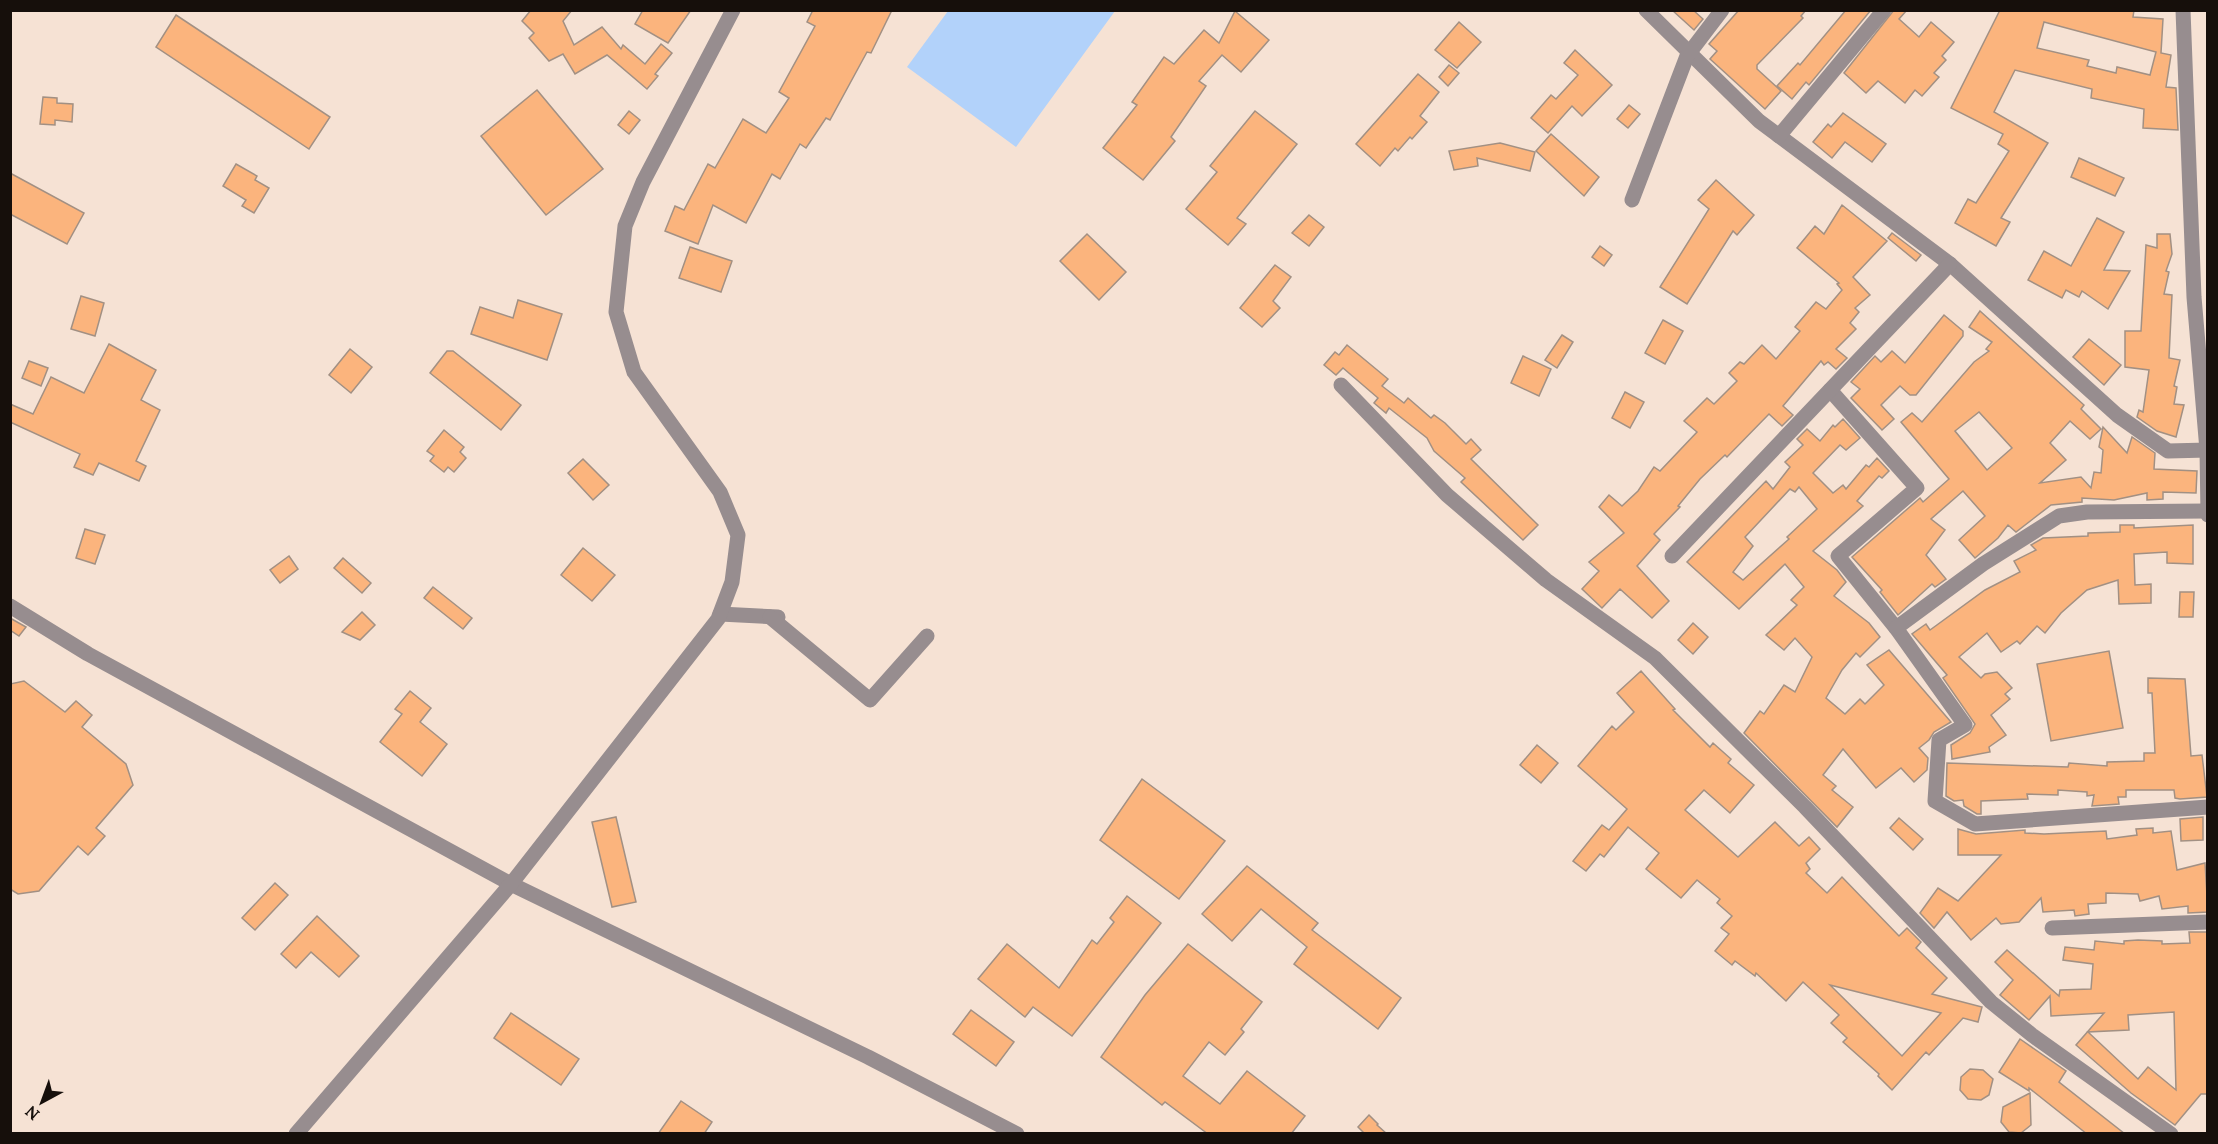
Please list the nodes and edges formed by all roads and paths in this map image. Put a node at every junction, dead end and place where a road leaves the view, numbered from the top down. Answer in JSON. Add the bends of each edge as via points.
{"nodes":[{"id":1,"x":733,"y":10,"type":"edge"},
{"id":2,"x":1646,"y":10,"type":"edge"},
{"id":3,"x":1722,"y":10,"type":"edge"},
{"id":4,"x":1884,"y":10,"type":"edge"},
{"id":5,"x":2183,"y":10,"type":"edge"},
{"id":6,"x":1689,"y":53,"type":"junction"},
{"id":7,"x":1779,"y":136,"type":"junction"},
{"id":8,"x":1632,"y":200,"type":"dead end"},
{"id":9,"x":1950,"y":264,"type":"junction"},
{"id":10,"x":1341,"y":385,"type":"dead end"},
{"id":11,"x":1830,"y":390,"type":"junction"},
{"id":12,"x":2207,"y":450,"type":"edge"},
{"id":13,"x":2207,"y":513,"type":"edge"},
{"id":14,"x":1672,"y":556,"type":"dead end"},
{"id":15,"x":10,"y":606,"type":"edge"},
{"id":16,"x":720,"y":614,"type":"junction"},
{"id":17,"x":1896,"y":628,"type":"junction"},
{"id":18,"x":927,"y":636,"type":"dead end"},
{"id":19,"x":2208,"y":807,"type":"edge"},
{"id":20,"x":511,"y":884,"type":"junction"},
{"id":21,"x":2208,"y":922,"type":"edge"},
{"id":22,"x":2052,"y":928,"type":"dead end"},
{"id":23,"x":296,"y":1134,"type":"edge"},
{"id":24,"x":1017,"y":1134,"type":"edge"},
{"id":25,"x":2171,"y":1134,"type":"edge"}],
"edges":[{"from":1,"to":16,"type":"street","via":[[643,182],[625,226],[616,312],[634,372],[720,492],[738,535],[732,582]]},
{"from":2,"to":6,"type":"street"},
{"from":3,"to":6,"type":"street"},
{"from":4,"to":7,"type":"street"},
{"from":5,"to":12,"type":"street","via":[[2194,297]]},
{"from":6,"to":7,"type":"street"},
{"from":6,"to":8,"type":"street"},
{"from":7,"to":9,"type":"street"},
{"from":9,"to":11,"type":"street"},
{"from":9,"to":12,"type":"street","via":[[2117,415],[2168,451]]},
{"from":10,"to":25,"type":"street","via":[[1447,495],[1546,580],[1655,658],[1806,807],[1991,1002]]},
{"from":11,"to":14,"type":"street"},
{"from":11,"to":17,"type":"street","via":[[1917,488],[1838,556]]},
{"from":12,"to":13,"type":"street"},
{"from":13,"to":17,"type":"street","via":[[2087,512],[2058,516],[1983,564]]},
{"from":15,"to":20,"type":"street","via":[[88,654]]},
{"from":16,"to":18,"type":"street","via":[[774,617],[870,700]]},
{"from":16,"to":20,"type":"street"},
{"from":17,"to":19,"type":"street","via":[[1965,725],[1939,740],[1935,801],[1975,824]]},
{"from":20,"to":23,"type":"street"},
{"from":20,"to":24,"type":"street","via":[[868,1057]]},
{"from":21,"to":22,"type":"street"}]}
